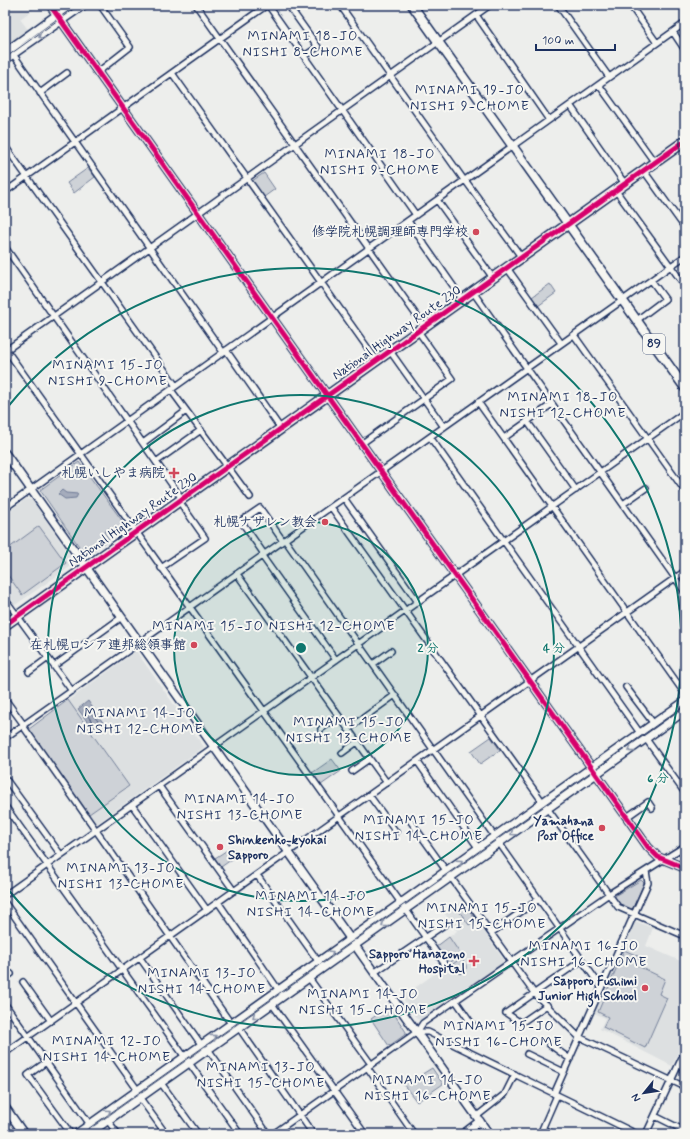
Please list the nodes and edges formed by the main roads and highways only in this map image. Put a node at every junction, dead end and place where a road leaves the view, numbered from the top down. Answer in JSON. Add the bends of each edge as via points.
{"nodes":[{"id":1,"x":412,"y":5,"type":"edge"},
{"id":2,"x":685,"y":142,"type":"edge"},
{"id":3,"x":569,"y":224,"type":"junction"},
{"id":4,"x":685,"y":388,"type":"edge"},
{"id":5,"x":5,"y":624,"type":"edge"}],
"edges":[{"from":1,"to":3,"type":"main road","number":"89"},
{"from":2,"to":3,"type":"highway","name":"National Highway Route 230"},
{"from":3,"to":4,"type":"main road","number":"89"},
{"from":3,"to":5,"type":"highway","name":"National Highway Route 230"}]}
